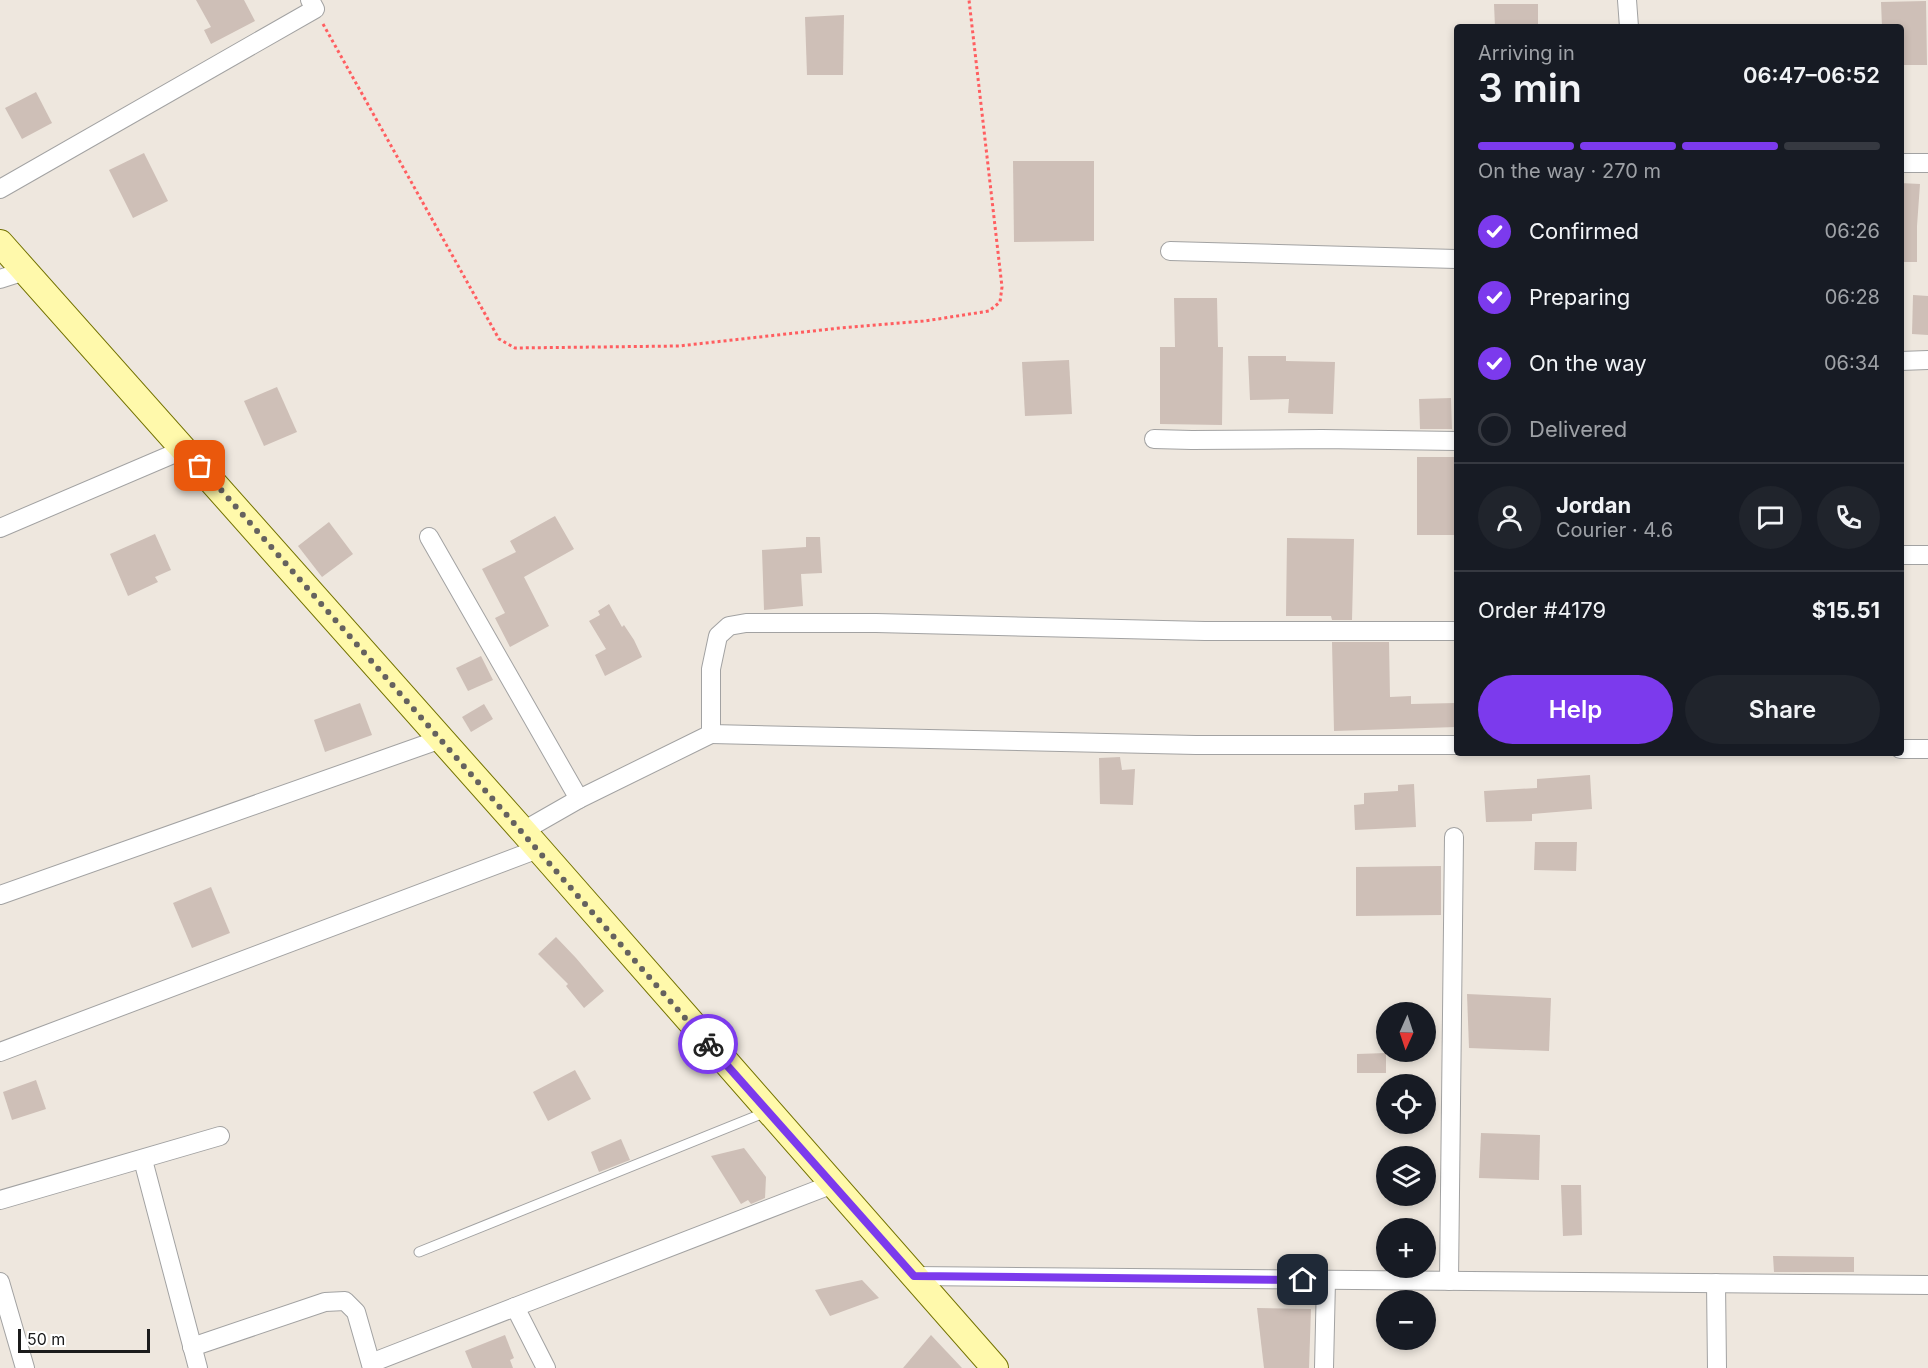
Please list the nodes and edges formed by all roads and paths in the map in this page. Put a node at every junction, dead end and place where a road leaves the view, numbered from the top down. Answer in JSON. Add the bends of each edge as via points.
{"nodes":[{"id":1,"x":969,"y":0,"type":"edge"},
{"id":2,"x":1627,"y":0,"type":"edge"},
{"id":3,"x":313,"y":4,"type":"edge"},
{"id":4,"x":1629,"y":24,"type":"edge"},
{"id":5,"x":1904,"y":163,"type":"edge"},
{"id":6,"x":1928,"y":163,"type":"edge"},
{"id":7,"x":0,"y":189,"type":"edge"},
{"id":8,"x":0,"y":243,"type":"edge"},
{"id":9,"x":1170,"y":251,"type":"dead end"},
{"id":10,"x":1454,"y":259,"type":"edge"},
{"id":11,"x":25,"y":271,"type":"junction"},
{"id":12,"x":0,"y":279,"type":"edge"},
{"id":13,"x":1928,"y":360,"type":"edge"},
{"id":14,"x":1904,"y":361,"type":"edge"},
{"id":15,"x":1154,"y":439,"type":"dead end"},
{"id":16,"x":1454,"y":441,"type":"edge"},
{"id":17,"x":185,"y":449,"type":"junction"},
{"id":18,"x":0,"y":528,"type":"edge"},
{"id":19,"x":429,"y":537,"type":"dead end"},
{"id":20,"x":1904,"y":555,"type":"edge"},
{"id":21,"x":1928,"y":555,"type":"edge"},
{"id":22,"x":1454,"y":631,"type":"edge"},
{"id":23,"x":711,"y":734,"type":"junction"},
{"id":24,"x":441,"y":739,"type":"junction"},
{"id":25,"x":1454,"y":745,"type":"edge"},
{"id":26,"x":1904,"y":749,"type":"edge"},
{"id":27,"x":1928,"y":750,"type":"edge"},
{"id":28,"x":579,"y":799,"type":"junction"},
{"id":29,"x":1454,"y":837,"type":"dead end"},
{"id":30,"x":530,"y":840,"type":"junction"},
{"id":31,"x":0,"y":895,"type":"edge"},
{"id":32,"x":0,"y":1052,"type":"edge"},
{"id":33,"x":768,"y":1111,"type":"junction"},
{"id":34,"x":220,"y":1136,"type":"dead end"},
{"id":35,"x":143,"y":1160,"type":"junction"},
{"id":36,"x":833,"y":1184,"type":"junction"},
{"id":37,"x":0,"y":1200,"type":"edge"},
{"id":38,"x":419,"y":1252,"type":"dead end"},
{"id":39,"x":914,"y":1276,"type":"junction"},
{"id":40,"x":1326,"y":1280,"type":"junction"},
{"id":41,"x":1449,"y":1281,"type":"junction"},
{"id":42,"x":1716,"y":1283,"type":"junction"},
{"id":43,"x":1928,"y":1285,"type":"edge"},
{"id":44,"x":2,"y":1294,"type":"edge"},
{"id":45,"x":515,"y":1307,"type":"junction"},
{"id":46,"x":192,"y":1347,"type":"junction"},
{"id":47,"x":372,"y":1366,"type":"edge"},
{"id":48,"x":25,"y":1368,"type":"edge"},
{"id":49,"x":198,"y":1368,"type":"edge"},
{"id":50,"x":546,"y":1368,"type":"edge"},
{"id":51,"x":995,"y":1368,"type":"edge"},
{"id":52,"x":1324,"y":1368,"type":"edge"},
{"id":53,"x":1717,"y":1368,"type":"edge"}],
"edges":[{"from":1,"to":3,"type":"path","via":[[1002,287],[1000,302],[989,311],[679,346],[515,348],[499,339]]},
{"from":2,"to":4,"type":"street"},
{"from":3,"to":7,"type":"street"},
{"from":5,"to":6,"type":"street"},
{"from":8,"to":11,"type":"main road"},
{"from":9,"to":10,"type":"street"},
{"from":11,"to":12,"type":"street"},
{"from":11,"to":17,"type":"main road"},
{"from":13,"to":14,"type":"street"},
{"from":15,"to":16,"type":"street"},
{"from":17,"to":18,"type":"street"},
{"from":17,"to":24,"type":"main road"},
{"from":19,"to":28,"type":"street"},
{"from":20,"to":21,"type":"street"},
{"from":22,"to":23,"type":"street","via":[[746,623],[729,626],[718,636],[711,669]]},
{"from":23,"to":25,"type":"street","via":[[1196,745]]},
{"from":23,"to":28,"type":"street"},
{"from":24,"to":30,"type":"main road"},
{"from":24,"to":31,"type":"street"},
{"from":26,"to":27,"type":"street"},
{"from":28,"to":30,"type":"street"},
{"from":29,"to":41,"type":"street"},
{"from":30,"to":32,"type":"street"},
{"from":30,"to":33,"type":"main road"},
{"from":33,"to":36,"type":"main road"},
{"from":33,"to":38,"type":"lane"},
{"from":34,"to":35,"type":"street"},
{"from":35,"to":37,"type":"street"},
{"from":35,"to":46,"type":"street"},
{"from":36,"to":39,"type":"main road"},
{"from":36,"to":45,"type":"street"},
{"from":39,"to":40,"type":"street"},
{"from":39,"to":51,"type":"main road"},
{"from":40,"to":41,"type":"street"},
{"from":40,"to":52,"type":"street"},
{"from":41,"to":42,"type":"street"},
{"from":42,"to":43,"type":"street"},
{"from":42,"to":53,"type":"street"},
{"from":44,"to":48,"type":"street"},
{"from":45,"to":47,"type":"street"},
{"from":45,"to":50,"type":"street"},
{"from":46,"to":47,"type":"street","via":[[325,1302],[345,1301],[356,1312]]},
{"from":46,"to":49,"type":"street"}]}
